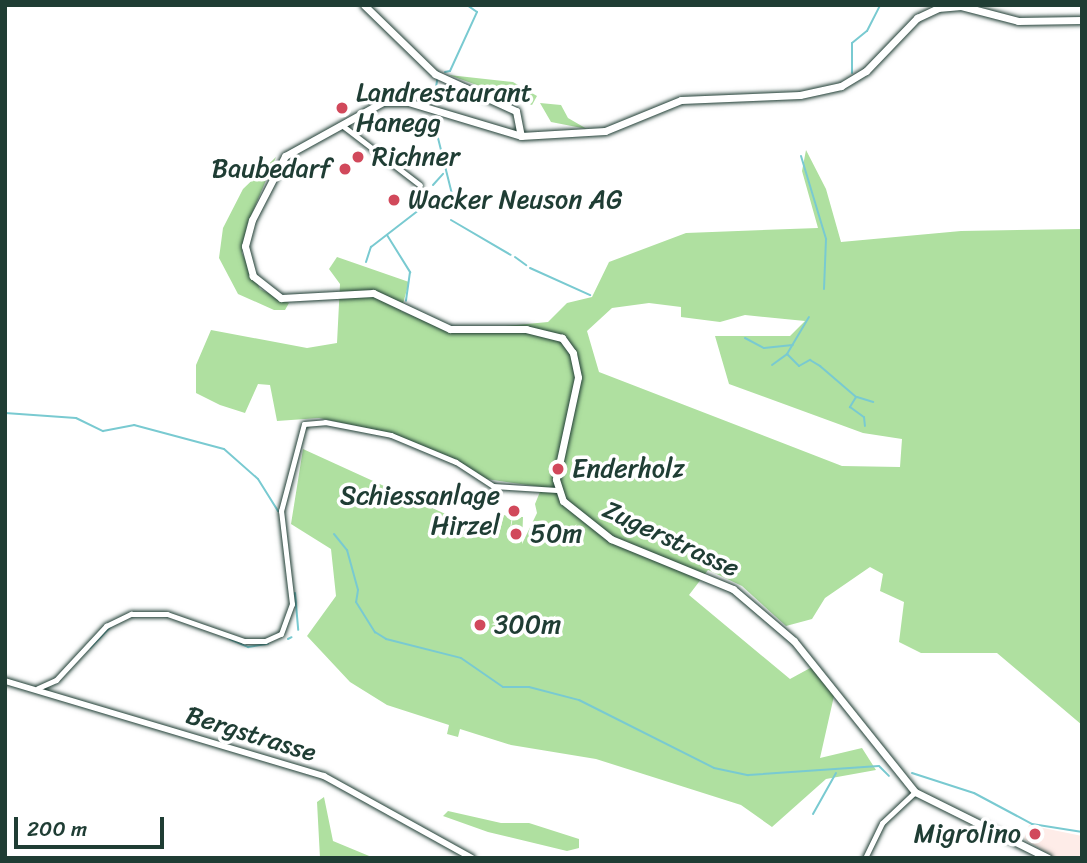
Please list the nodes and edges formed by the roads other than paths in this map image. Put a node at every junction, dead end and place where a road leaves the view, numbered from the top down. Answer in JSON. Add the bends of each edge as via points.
{"nodes":[{"id":1,"x":364,"y":5,"type":"edge"},
{"id":2,"x":1082,"y":20,"type":"edge"},
{"id":3,"x":343,"y":126,"type":"junction"},
{"id":4,"x":521,"y":136,"type":"junction"},
{"id":5,"x":420,"y":185,"type":"dead end"},
{"id":6,"x":557,"y":490,"type":"junction"},
{"id":7,"x":56,"y":680,"type":"junction"},
{"id":8,"x":5,"y":681,"type":"edge"},
{"id":9,"x":38,"y":688,"type":"junction"},
{"id":10,"x":56,"y":694,"type":"junction"},
{"id":11,"x":915,"y":792,"type":"junction"},
{"id":12,"x":472,"y":858,"type":"edge"},
{"id":13,"x":865,"y":858,"type":"edge"},
{"id":14,"x":1048,"y":858,"type":"edge"}],
"edges":[{"from":1,"to":4,"type":"main road","via":[[435,74],[516,111]]},
{"from":2,"to":4,"type":"main road","via":[[1033,22],[961,6],[938,8],[917,18],[859,76],[832,89],[693,98],[617,129]]},
{"from":3,"to":4,"type":"main road","via":[[378,103],[398,100]]},
{"from":3,"to":5,"type":"street"},
{"from":3,"to":6,"type":"main road","via":[[303,143],[282,161],[246,237],[251,274],[268,292],[290,300],[373,293],[450,329],[526,329],[562,338],[576,359],[578,377]]},
{"from":6,"to":7,"type":"street","via":[[493,486],[456,462],[391,435],[325,422],[304,424],[281,512],[292,604],[281,634],[265,641],[244,641],[167,614],[131,614],[106,626]]},
{"from":6,"to":11,"type":"main road","name":"Zugerstrasse","via":[[566,505],[602,534],[713,577],[774,623]]},
{"from":7,"to":9,"type":"street"},
{"from":7,"to":10,"type":"street"},
{"from":8,"to":9,"type":"street","name":"Bergstrasse"},
{"from":9,"to":10,"type":"street","name":"Bergstrasse"},
{"from":10,"to":12,"type":"street","name":"Bergstrasse","via":[[324,776]]},
{"from":11,"to":13,"type":"street","via":[[882,823]]},
{"from":11,"to":14,"type":"main road","name":"Zugerstrasse"}]}
